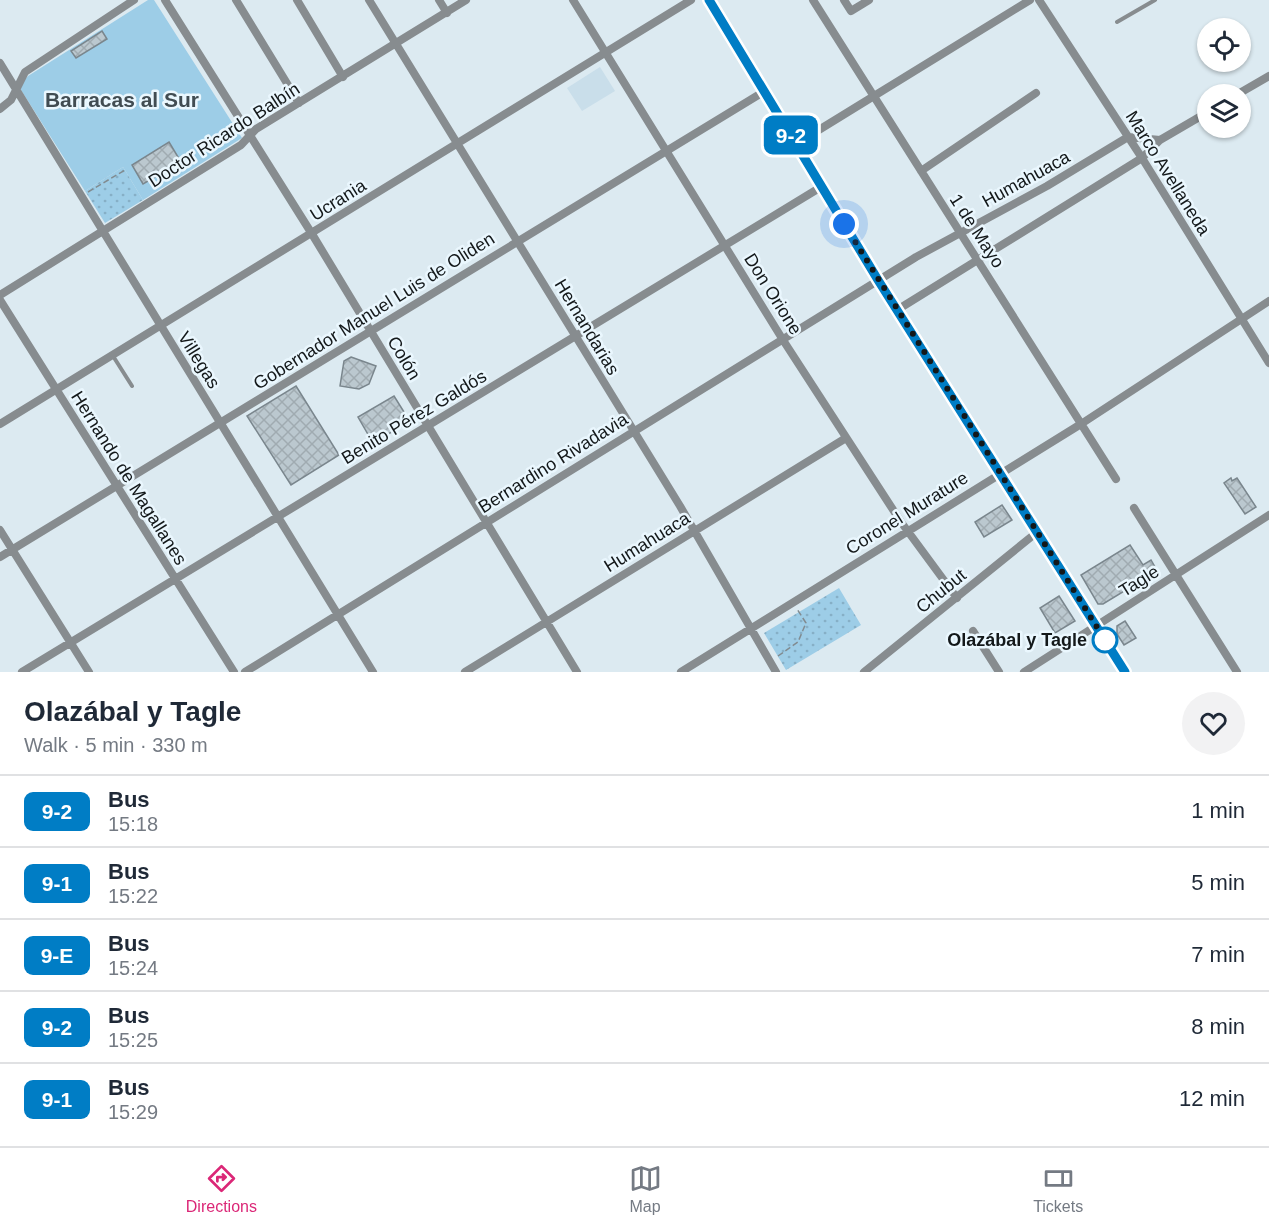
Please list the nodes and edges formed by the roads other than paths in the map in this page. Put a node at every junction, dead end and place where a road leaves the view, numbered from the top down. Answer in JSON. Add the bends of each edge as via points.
{"nodes":[{"id":1,"x":134,"y":0,"type":"edge"},
{"id":2,"x":165,"y":0,"type":"edge"},
{"id":3,"x":236,"y":0,"type":"edge"},
{"id":4,"x":297,"y":0,"type":"edge"},
{"id":5,"x":369,"y":0,"type":"edge"},
{"id":6,"x":439,"y":0,"type":"edge"},
{"id":7,"x":466,"y":0,"type":"edge"},
{"id":8,"x":573,"y":0,"type":"edge"},
{"id":9,"x":691,"y":0,"type":"edge"},
{"id":10,"x":710,"y":0,"type":"edge"},
{"id":11,"x":813,"y":0,"type":"edge"},
{"id":12,"x":844,"y":0,"type":"edge"},
{"id":13,"x":869,"y":0,"type":"edge"},
{"id":14,"x":1030,"y":0,"type":"edge"},
{"id":15,"x":1039,"y":0,"type":"edge"},
{"id":16,"x":1155,"y":0,"type":"edge"},
{"id":17,"x":447,"y":13,"type":"junction"},
{"id":18,"x":1117,"y":22,"type":"dead end"},
{"id":19,"x":397,"y":45,"type":"junction"},
{"id":20,"x":607,"y":53,"type":"junction"},
{"id":21,"x":0,"y":63,"type":"edge"},
{"id":22,"x":1269,"y":76,"type":"edge"},
{"id":23,"x":343,"y":77,"type":"junction"},
{"id":24,"x":1251,"y":86,"type":"edge"},
{"id":25,"x":15,"y":88,"type":"junction"},
{"id":26,"x":765,"y":91,"type":"junction"},
{"id":27,"x":1036,"y":93,"type":"dead end"},
{"id":28,"x":875,"y":97,"type":"junction"},
{"id":29,"x":300,"y":103,"type":"junction"},
{"id":30,"x":0,"y":110,"type":"edge"},
{"id":31,"x":1197,"y":118,"type":"edge"},
{"id":32,"x":250,"y":137,"type":"junction"},
{"id":33,"x":1128,"y":137,"type":"junction"},
{"id":34,"x":1160,"y":140,"type":"junction"},
{"id":35,"x":458,"y":143,"type":"junction"},
{"id":36,"x":796,"y":144,"type":"junction"},
{"id":37,"x":666,"y":150,"type":"junction"},
{"id":38,"x":1142,"y":158,"type":"junction"},
{"id":39,"x":921,"y":171,"type":"junction"},
{"id":40,"x":821,"y":187,"type":"junction"},
{"id":41,"x":104,"y":230,"type":"junction"},
{"id":42,"x":312,"y":234,"type":"junction"},
{"id":43,"x":959,"y":234,"type":"junction"},
{"id":44,"x":517,"y":240,"type":"junction"},
{"id":45,"x":726,"y":246,"type":"junction"},
{"id":46,"x":979,"y":261,"type":"junction"},
{"id":47,"x":878,"y":280,"type":"junction"},
{"id":48,"x":0,"y":297,"type":"edge"},
{"id":49,"x":1269,"y":301,"type":"edge"},
{"id":50,"x":897,"y":310,"type":"junction"},
{"id":51,"x":1241,"y":318,"type":"junction"},
{"id":52,"x":160,"y":326,"type":"junction"},
{"id":53,"x":370,"y":332,"type":"junction"},
{"id":54,"x":575,"y":336,"type":"junction"},
{"id":55,"x":783,"y":340,"type":"junction"},
{"id":56,"x":112,"y":355,"type":"junction"},
{"id":57,"x":1269,"y":363,"type":"edge"},
{"id":58,"x":132,"y":386,"type":"dead end"},
{"id":59,"x":56,"y":390,"type":"junction"},
{"id":60,"x":0,"y":424,"type":"edge"},
{"id":61,"x":220,"y":424,"type":"junction"},
{"id":62,"x":1081,"y":424,"type":"junction"},
{"id":63,"x":428,"y":427,"type":"junction"},
{"id":64,"x":632,"y":431,"type":"junction"},
{"id":65,"x":846,"y":438,"type":"junction"},
{"id":66,"x":999,"y":474,"type":"junction"},
{"id":67,"x":1116,"y":479,"type":"dead end"},
{"id":68,"x":115,"y":487,"type":"junction"},
{"id":69,"x":1134,"y":508,"type":"dead end"},
{"id":70,"x":1269,"y":515,"type":"edge"},
{"id":71,"x":279,"y":517,"type":"junction"},
{"id":72,"x":486,"y":522,"type":"junction"},
{"id":73,"x":0,"y":530,"type":"edge"},
{"id":74,"x":694,"y":531,"type":"junction"},
{"id":75,"x":908,"y":531,"type":"junction"},
{"id":76,"x":1036,"y":533,"type":"junction"},
{"id":77,"x":13,"y":549,"type":"junction"},
{"id":78,"x":0,"y":557,"type":"edge"},
{"id":79,"x":1176,"y":575,"type":"junction"},
{"id":80,"x":175,"y":579,"type":"junction"},
{"id":81,"x":957,"y":598,"type":"junction"},
{"id":82,"x":338,"y":616,"type":"junction"},
{"id":83,"x":546,"y":621,"type":"junction"},
{"id":84,"x":1096,"y":626,"type":"junction"},
{"id":85,"x":751,"y":628,"type":"junction"},
{"id":86,"x":973,"y":631,"type":"dead end"},
{"id":87,"x":70,"y":642,"type":"junction"},
{"id":88,"x":22,"y":672,"type":"edge"},
{"id":89,"x":89,"y":672,"type":"edge"},
{"id":90,"x":234,"y":672,"type":"edge"},
{"id":91,"x":245,"y":672,"type":"edge"},
{"id":92,"x":373,"y":672,"type":"edge"},
{"id":93,"x":465,"y":672,"type":"edge"},
{"id":94,"x":577,"y":672,"type":"edge"},
{"id":95,"x":681,"y":672,"type":"edge"},
{"id":96,"x":776,"y":672,"type":"edge"},
{"id":97,"x":864,"y":672,"type":"edge"},
{"id":98,"x":999,"y":672,"type":"edge"},
{"id":99,"x":1024,"y":672,"type":"edge"},
{"id":100,"x":1125,"y":672,"type":"edge"},
{"id":101,"x":1237,"y":672,"type":"edge"}],
"edges":[{"from":1,"to":25,"type":"street","via":[[25,72]]},
{"from":2,"to":32,"type":"street","name":"Colón"},
{"from":3,"to":29,"type":"street"},
{"from":4,"to":23,"type":"street"},
{"from":5,"to":19,"type":"street","name":"Hernandarias"},
{"from":6,"to":17,"type":"street"},
{"from":7,"to":17,"type":"street","name":"Doctor Ricardo Balbín"},
{"from":8,"to":20,"type":"street","name":"Don Orione"},
{"from":9,"to":20,"type":"street","name":"Ucrania"},
{"from":10,"to":26,"type":"street"},
{"from":11,"to":28,"type":"street","name":"1 de Mayo"},
{"from":12,"to":13,"type":"street","via":[[851,11]]},
{"from":14,"to":28,"type":"street"},
{"from":15,"to":33,"type":"street","name":"Marco Avellaneda"},
{"from":16,"to":18,"type":"lane"},
{"from":17,"to":19,"type":"street","name":"Doctor Ricardo Balbín"},
{"from":19,"to":23,"type":"street","name":"Doctor Ricardo Balbín"},
{"from":19,"to":35,"type":"street","name":"Hernandarias"},
{"from":20,"to":35,"type":"street","name":"Ucrania"},
{"from":20,"to":37,"type":"street","name":"Don Orione"},
{"from":21,"to":25,"type":"street","name":"Villegas"},
{"from":22,"to":24,"type":"street"},
{"from":23,"to":29,"type":"street","name":"Doctor Ricardo Balbín"},
{"from":25,"to":30,"type":"street","via":[[11,100]]},
{"from":25,"to":41,"type":"street","name":"Villegas"},
{"from":26,"to":36,"type":"street"},
{"from":26,"to":37,"type":"street","name":"Gobernador Manuel Luis de Oliden"},
{"from":27,"to":39,"type":"street"},
{"from":28,"to":36,"type":"street"},
{"from":28,"to":39,"type":"street","name":"1 de Mayo"},
{"from":29,"to":32,"type":"street","name":"Doctor Ricardo Balbín","via":[[256,129]]},
{"from":31,"to":34,"type":"street"},
{"from":32,"to":41,"type":"street","name":"Doctor Ricardo Balbín"},
{"from":32,"to":42,"type":"street","name":"Colón"},
{"from":33,"to":34,"type":"street"},
{"from":33,"to":38,"type":"street","name":"Marco Avellaneda"},
{"from":33,"to":43,"type":"street","name":"Humahuaca"},
{"from":34,"to":38,"type":"street"},
{"from":35,"to":42,"type":"street","name":"Ucrania"},
{"from":35,"to":44,"type":"street","name":"Hernandarias"},
{"from":36,"to":40,"type":"street"},
{"from":37,"to":44,"type":"street","name":"Gobernador Manuel Luis de Oliden"},
{"from":37,"to":45,"type":"street","name":"Don Orione"},
{"from":38,"to":46,"type":"street"},
{"from":38,"to":51,"type":"street","name":"Marco Avellaneda"},
{"from":39,"to":43,"type":"street","name":"1 de Mayo"},
{"from":40,"to":45,"type":"street","name":"Benito Pérez Galdós"},
{"from":40,"to":47,"type":"street"},
{"from":41,"to":48,"type":"street","name":"Doctor Ricardo Balbín"},
{"from":41,"to":52,"type":"street","name":"Villegas"},
{"from":42,"to":52,"type":"street","name":"Ucrania"},
{"from":42,"to":53,"type":"street","name":"Colón"},
{"from":43,"to":46,"type":"street","name":"1 de Mayo"},
{"from":43,"to":47,"type":"street","name":"Humahuaca"},
{"from":44,"to":53,"type":"street","name":"Gobernador Manuel Luis de Oliden"},
{"from":44,"to":54,"type":"street","name":"Hernandarias"},
{"from":45,"to":54,"type":"street","name":"Benito Pérez Galdós"},
{"from":45,"to":55,"type":"street","name":"Don Orione"},
{"from":46,"to":50,"type":"street"},
{"from":46,"to":62,"type":"street","name":"1 de Mayo"},
{"from":47,"to":50,"type":"street"},
{"from":47,"to":55,"type":"street","name":"Bernardino Rivadavia"},
{"from":48,"to":59,"type":"street","name":"Hernando de Magallanes"},
{"from":49,"to":51,"type":"street","name":"Coronel Murature"},
{"from":50,"to":66,"type":"street"},
{"from":51,"to":57,"type":"street","name":"Marco Avellaneda"},
{"from":51,"to":62,"type":"street","name":"Coronel Murature"},
{"from":52,"to":56,"type":"street","name":"Ucrania"},
{"from":52,"to":61,"type":"street","name":"Villegas"},
{"from":53,"to":61,"type":"street","name":"Gobernador Manuel Luis de Oliden"},
{"from":53,"to":63,"type":"street","name":"Colón"},
{"from":54,"to":63,"type":"street","name":"Benito Pérez Galdós"},
{"from":54,"to":64,"type":"street","name":"Hernandarias"},
{"from":55,"to":64,"type":"street","name":"Bernardino Rivadavia"},
{"from":55,"to":65,"type":"street","name":"Don Orione"},
{"from":56,"to":58,"type":"lane"},
{"from":56,"to":59,"type":"street","name":"Ucrania"},
{"from":59,"to":60,"type":"street","name":"Ucrania"},
{"from":59,"to":68,"type":"street","name":"Hernando de Magallanes"},
{"from":61,"to":68,"type":"street","name":"Gobernador Manuel Luis de Oliden"},
{"from":61,"to":71,"type":"street","name":"Villegas"},
{"from":62,"to":66,"type":"street","name":"Coronel Murature"},
{"from":62,"to":67,"type":"street","name":"1 de Mayo"},
{"from":63,"to":71,"type":"street","name":"Benito Pérez Galdós"},
{"from":63,"to":72,"type":"street","name":"Colón"},
{"from":64,"to":72,"type":"street","name":"Bernardino Rivadavia"},
{"from":64,"to":74,"type":"street","name":"Hernandarias"},
{"from":65,"to":74,"type":"street","name":"Humahuaca"},
{"from":65,"to":75,"type":"street","name":"Don Orione"},
{"from":66,"to":75,"type":"street","name":"Coronel Murature"},
{"from":66,"to":76,"type":"street"},
{"from":68,"to":77,"type":"street","name":"Gobernador Manuel Luis de Oliden"},
{"from":68,"to":80,"type":"street","name":"Hernando de Magallanes"},
{"from":69,"to":79,"type":"street"},
{"from":70,"to":79,"type":"street","name":"Tagle"},
{"from":71,"to":80,"type":"street","name":"Benito Pérez Galdós"},
{"from":71,"to":82,"type":"street","name":"Villegas"},
{"from":72,"to":82,"type":"street","name":"Bernardino Rivadavia"},
{"from":72,"to":83,"type":"street","name":"Colón"},
{"from":73,"to":77,"type":"street"},
{"from":74,"to":83,"type":"street","name":"Humahuaca"},
{"from":74,"to":85,"type":"street","name":"Hernandarias"},
{"from":75,"to":81,"type":"street","name":"Don Orione"},
{"from":75,"to":85,"type":"street","name":"Coronel Murature"},
{"from":76,"to":81,"type":"street","name":"Chubut"},
{"from":76,"to":84,"type":"street"},
{"from":77,"to":78,"type":"street","name":"Gobernador Manuel Luis de Oliden"},
{"from":77,"to":87,"type":"street"},
{"from":79,"to":84,"type":"street","name":"Tagle"},
{"from":79,"to":101,"type":"street"},
{"from":80,"to":87,"type":"street","name":"Benito Pérez Galdós"},
{"from":80,"to":90,"type":"street","name":"Hernando de Magallanes"},
{"from":81,"to":97,"type":"street","name":"Chubut"},
{"from":82,"to":91,"type":"street","name":"Bernardino Rivadavia"},
{"from":82,"to":92,"type":"street","name":"Villegas"},
{"from":83,"to":93,"type":"street","name":"Humahuaca"},
{"from":83,"to":94,"type":"street","name":"Colón"},
{"from":84,"to":99,"type":"street","name":"Tagle"},
{"from":84,"to":100,"type":"street"},
{"from":85,"to":95,"type":"street","name":"Coronel Murature"},
{"from":85,"to":96,"type":"street","name":"Hernandarias"},
{"from":86,"to":98,"type":"street"},
{"from":87,"to":88,"type":"street","name":"Benito Pérez Galdós"},
{"from":87,"to":89,"type":"street"}]}
